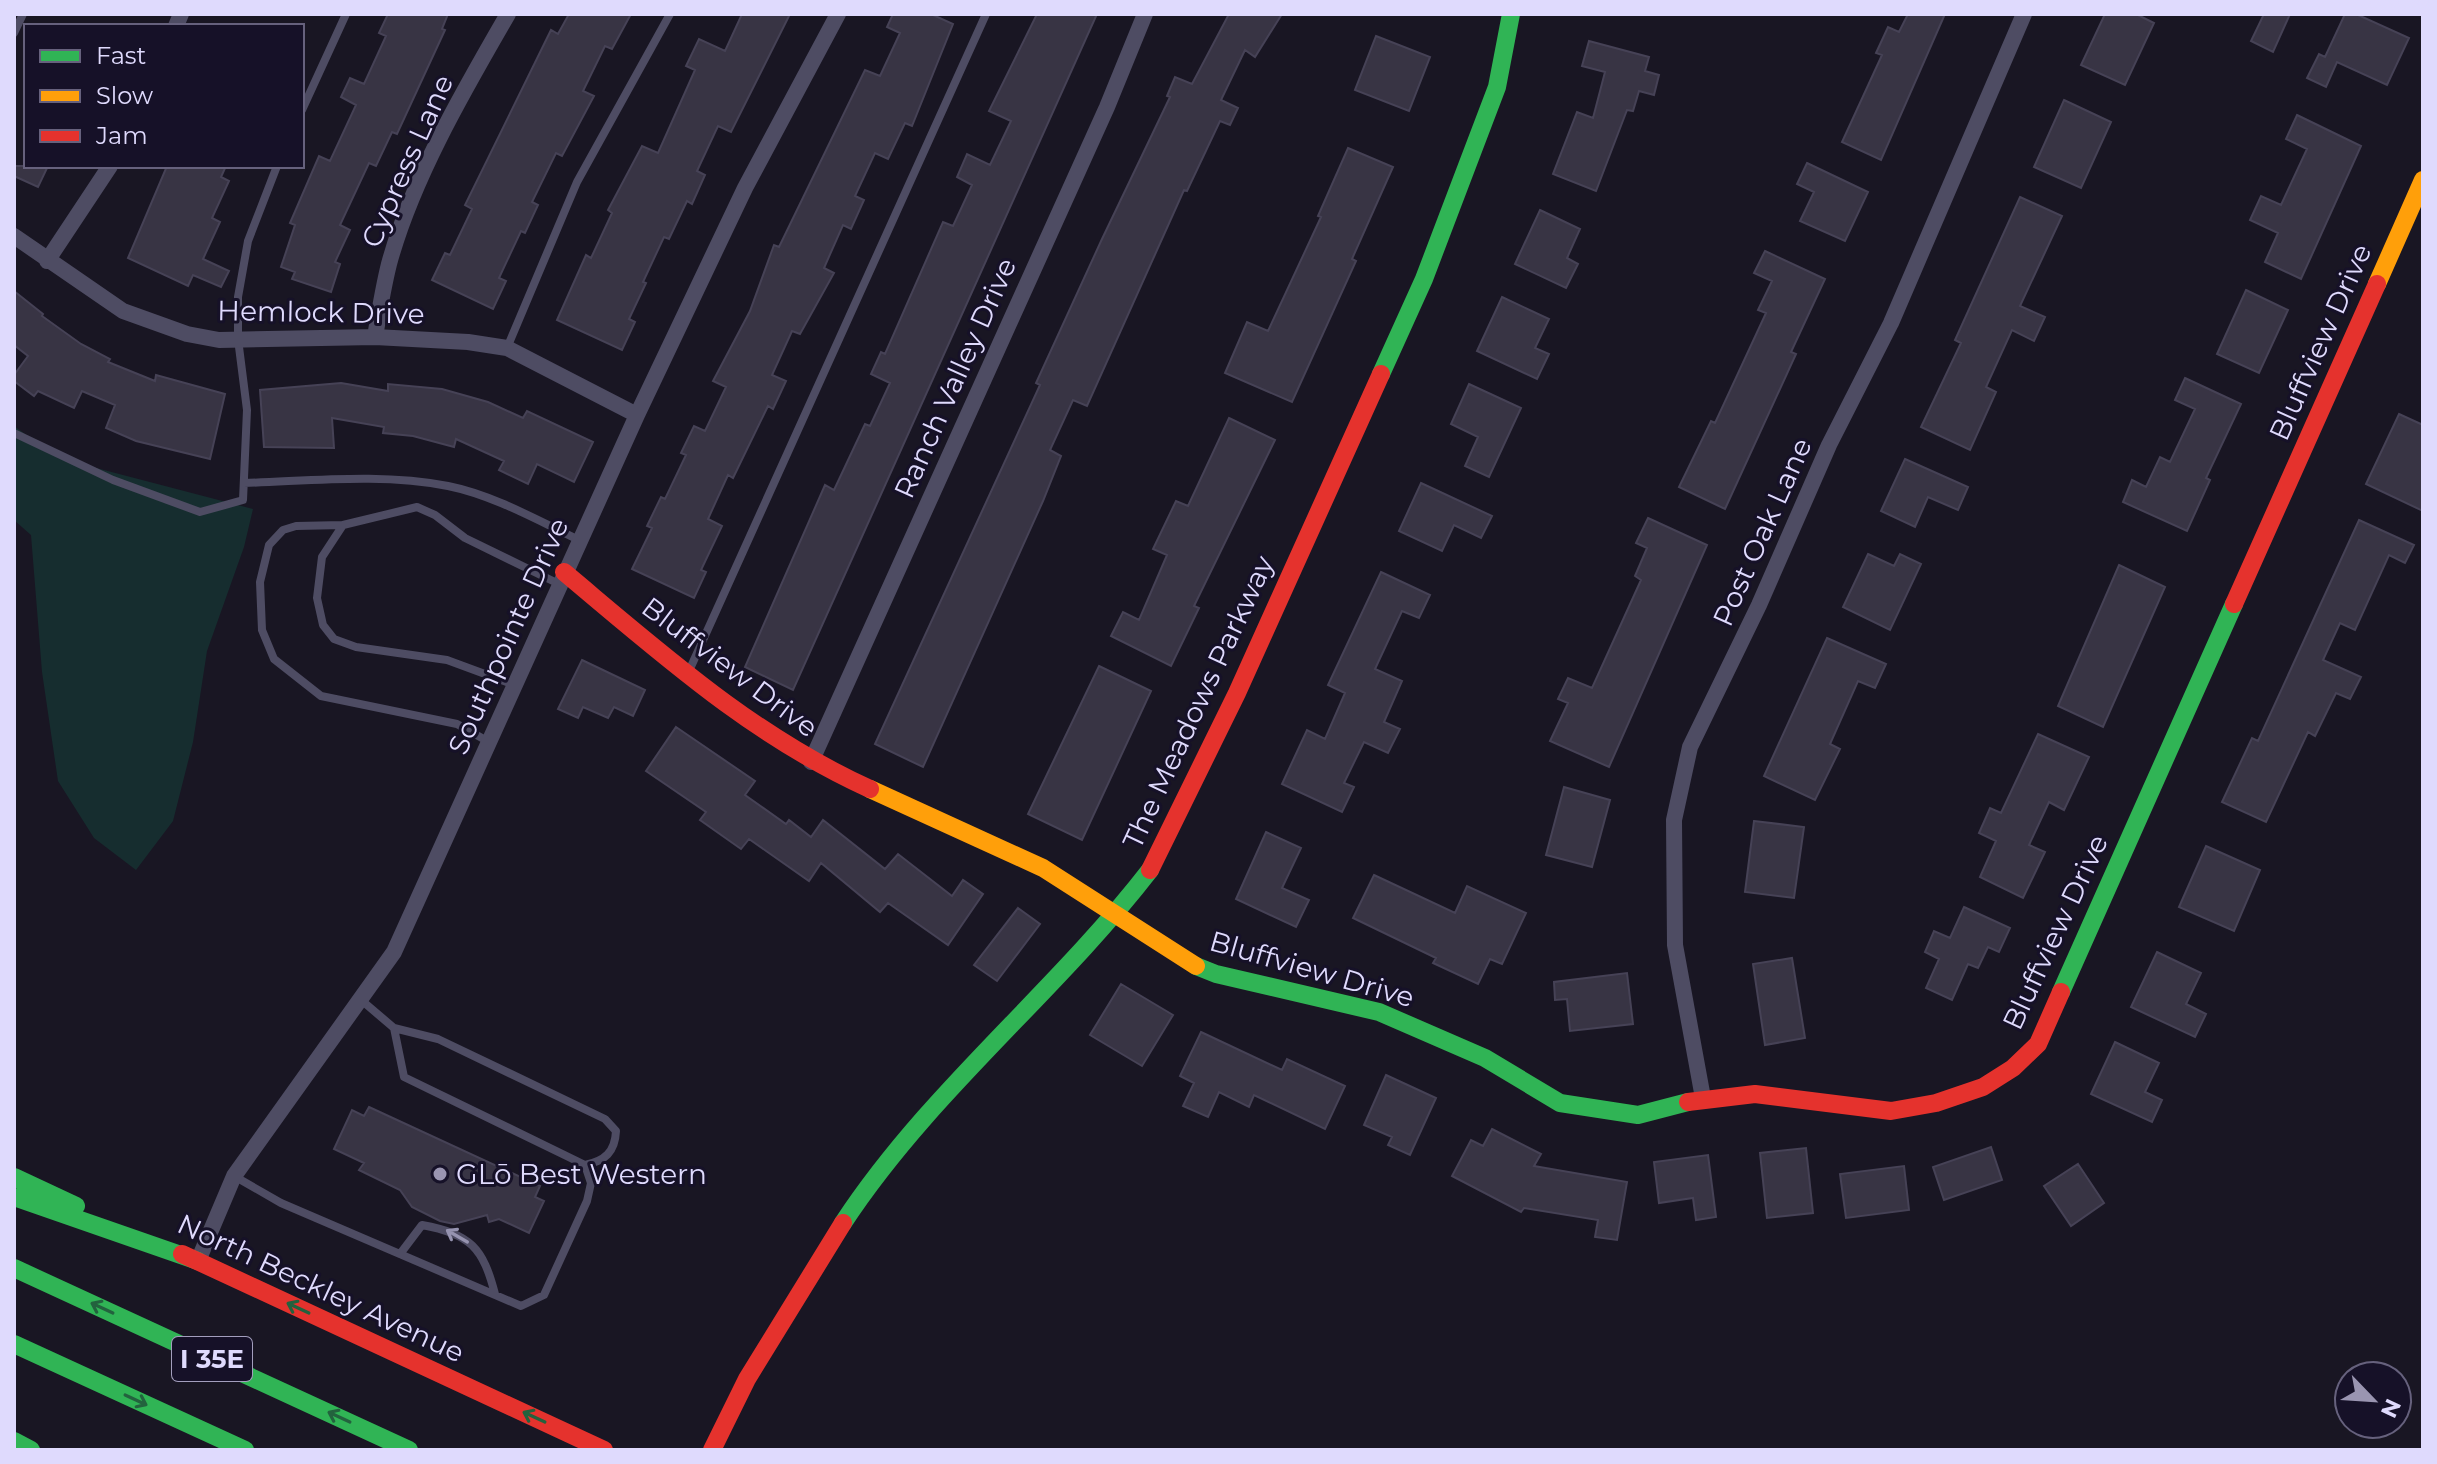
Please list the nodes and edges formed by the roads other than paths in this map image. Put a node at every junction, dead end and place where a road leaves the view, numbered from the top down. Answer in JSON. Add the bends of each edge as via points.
{"nodes":[{"id":1,"x":23,"y":14,"type":"edge"},
{"id":2,"x":346,"y":14,"type":"edge"},
{"id":3,"x":508,"y":14,"type":"edge"},
{"id":4,"x":670,"y":14,"type":"edge"},
{"id":5,"x":838,"y":14,"type":"edge"},
{"id":6,"x":986,"y":14,"type":"edge"},
{"id":7,"x":1145,"y":14,"type":"edge"},
{"id":8,"x":1511,"y":14,"type":"edge"},
{"id":9,"x":2024,"y":14,"type":"edge"},
{"id":10,"x":14,"y":33,"type":"edge"},
{"id":11,"x":304,"y":106,"type":"edge"},
{"id":12,"x":109,"y":168,"type":"edge"},
{"id":13,"x":276,"y":168,"type":"edge"},
{"id":14,"x":2423,"y":180,"type":"edge"},
{"id":15,"x":14,"y":236,"type":"edge"},
{"id":16,"x":47,"y":261,"type":"junction"},
{"id":17,"x":375,"y":337,"type":"junction"},
{"id":18,"x":238,"y":339,"type":"junction"},
{"id":19,"x":507,"y":348,"type":"junction"},
{"id":20,"x":637,"y":415,"type":"junction"},
{"id":21,"x":14,"y":433,"type":"edge"},
{"id":22,"x":244,"y":483,"type":"junction"},
{"id":23,"x":343,"y":525,"type":"junction"},
{"id":24,"x":579,"y":540,"type":"junction"},
{"id":25,"x":562,"y":578,"type":"junction"},
{"id":26,"x":687,"y":676,"type":"junction"},
{"id":27,"x":515,"y":685,"type":"junction"},
{"id":28,"x":489,"y":743,"type":"junction"},
{"id":29,"x":811,"y":762,"type":"junction"},
{"id":30,"x":1117,"y":913,"type":"junction"},
{"id":31,"x":360,"y":999,"type":"junction"},
{"id":32,"x":394,"y":1028,"type":"junction"},
{"id":33,"x":1703,"y":1098,"type":"junction"},
{"id":34,"x":585,"y":1165,"type":"junction"},
{"id":35,"x":234,"y":1176,"type":"junction"},
{"id":36,"x":14,"y":1177,"type":"edge"},
{"id":37,"x":14,"y":1197,"type":"edge"},
{"id":38,"x":400,"y":1254,"type":"junction"},
{"id":39,"x":198,"y":1261,"type":"junction"},
{"id":40,"x":14,"y":1268,"type":"edge"},
{"id":41,"x":495,"y":1294,"type":"junction"},
{"id":42,"x":14,"y":1344,"type":"edge"},
{"id":43,"x":14,"y":1441,"type":"edge"},
{"id":44,"x":31,"y":1450,"type":"edge"},
{"id":45,"x":245,"y":1450,"type":"edge"},
{"id":46,"x":409,"y":1450,"type":"edge"},
{"id":47,"x":604,"y":1450,"type":"edge"},
{"id":48,"x":712,"y":1450,"type":"edge"}],
"edges":[{"from":1,"to":10,"type":"lane"},
{"from":2,"to":11,"type":"lane"},
{"from":3,"to":17,"type":"street","name":"Cypress Lane","via":[[408,209],[389,264]]},
{"from":4,"to":19,"type":"lane","via":[[577,182]]},
{"from":5,"to":20,"type":"street","name":"Southpointe Drive","via":[[745,188]]},
{"from":6,"to":26,"type":"lane"},
{"from":7,"to":29,"type":"street","name":"Ranch Valley Drive"},
{"from":8,"to":30,"type":"main road","name":"The Meadows Parkway","via":[[1497,87],[1424,279],[1163,847]]},
{"from":9,"to":33,"type":"street","name":"Post Oak Lane","via":[[1891,323],[1690,747],[1674,820],[1675,945]]},
{"from":12,"to":16,"type":"street"},
{"from":13,"to":18,"type":"lane","via":[[248,241],[238,297]]},
{"from":14,"to":33,"type":"main road","name":"Bluffview Drive","via":[[2038,1044],[1983,1087],[1891,1111],[1755,1094]]},
{"from":15,"to":16,"type":"street","name":"Hemlock Drive"},
{"from":16,"to":18,"type":"street","name":"Hemlock Drive","via":[[150,323],[208,338]]},
{"from":17,"to":18,"type":"street","name":"Hemlock Drive"},
{"from":17,"to":19,"type":"street","name":"Hemlock Drive"},
{"from":18,"to":22,"type":"lane","via":[[247,410]]},
{"from":19,"to":20,"type":"street","name":"Hemlock Drive"},
{"from":20,"to":24,"type":"street","name":"Southpointe Drive"},
{"from":21,"to":22,"type":"lane","via":[[113,480],[200,512],[243,500]]},
{"from":22,"to":24,"type":"lane","via":[[387,480],[446,486]]},
{"from":23,"to":25,"type":"lane","via":[[417,507],[465,538]]},
{"from":23,"to":27,"type":"lane","via":[[322,557],[317,598],[323,625],[334,639],[447,660]]},
{"from":23,"to":28,"type":"lane","via":[[296,526],[283,530],[269,545],[260,582],[262,630],[274,659],[321,696],[457,724]]},
{"from":24,"to":25,"type":"street","name":"Southpointe Drive"},
{"from":25,"to":26,"type":"main road","name":"Bluffview Drive"},
{"from":25,"to":27,"type":"street","name":"Southpointe Drive"},
{"from":26,"to":29,"type":"main road","name":"Bluffview Drive"},
{"from":27,"to":28,"type":"street","name":"Southpointe Drive"},
{"from":28,"to":31,"type":"street","name":"Southpointe Drive","via":[[394,952]]},
{"from":29,"to":30,"type":"main road","name":"Bluffview Drive","via":[[1043,868]]},
{"from":30,"to":33,"type":"main road","name":"Bluffview Drive","via":[[1202,969],[1379,1012],[1485,1058],[1560,1103],[1638,1115]]},
{"from":30,"to":48,"type":"main road","name":"The Meadows Parkway","via":[[940,1099],[849,1214],[779,1325]]},
{"from":31,"to":32,"type":"lane"},
{"from":31,"to":35,"type":"street","name":"Southpointe Drive"},
{"from":32,"to":34,"type":"lane","via":[[404,1077]]},
{"from":32,"to":34,"type":"lane","via":[[438,1039],[605,1119],[616,1131],[615,1144],[598,1162]]},
{"from":34,"to":41,"type":"lane","via":[[591,1183],[587,1201],[544,1295],[521,1306]]},
{"from":35,"to":38,"type":"lane","via":[[281,1203]]},
{"from":35,"to":39,"type":"street","name":"Southpointe Drive"},
{"from":36,"to":39,"type":"main road","name":"North Beckley Avenue"},
{"from":37,"to":39,"type":"main road"},
{"from":38,"to":41,"type":"lane"},
{"from":41,"to":38,"type":"lane","one_way":true,"via":[[479,1249],[447,1229],[422,1225]]},
{"from":47,"to":39,"type":"main road","name":"North Beckley Avenue","one_way":true},
{"from":46,"to":40,"type":"main road","number":"I 35E","one_way":true},
{"from":42,"to":45,"type":"main road","number":"I 35E","one_way":true},
{"from":43,"to":44,"type":"main road"}]}
